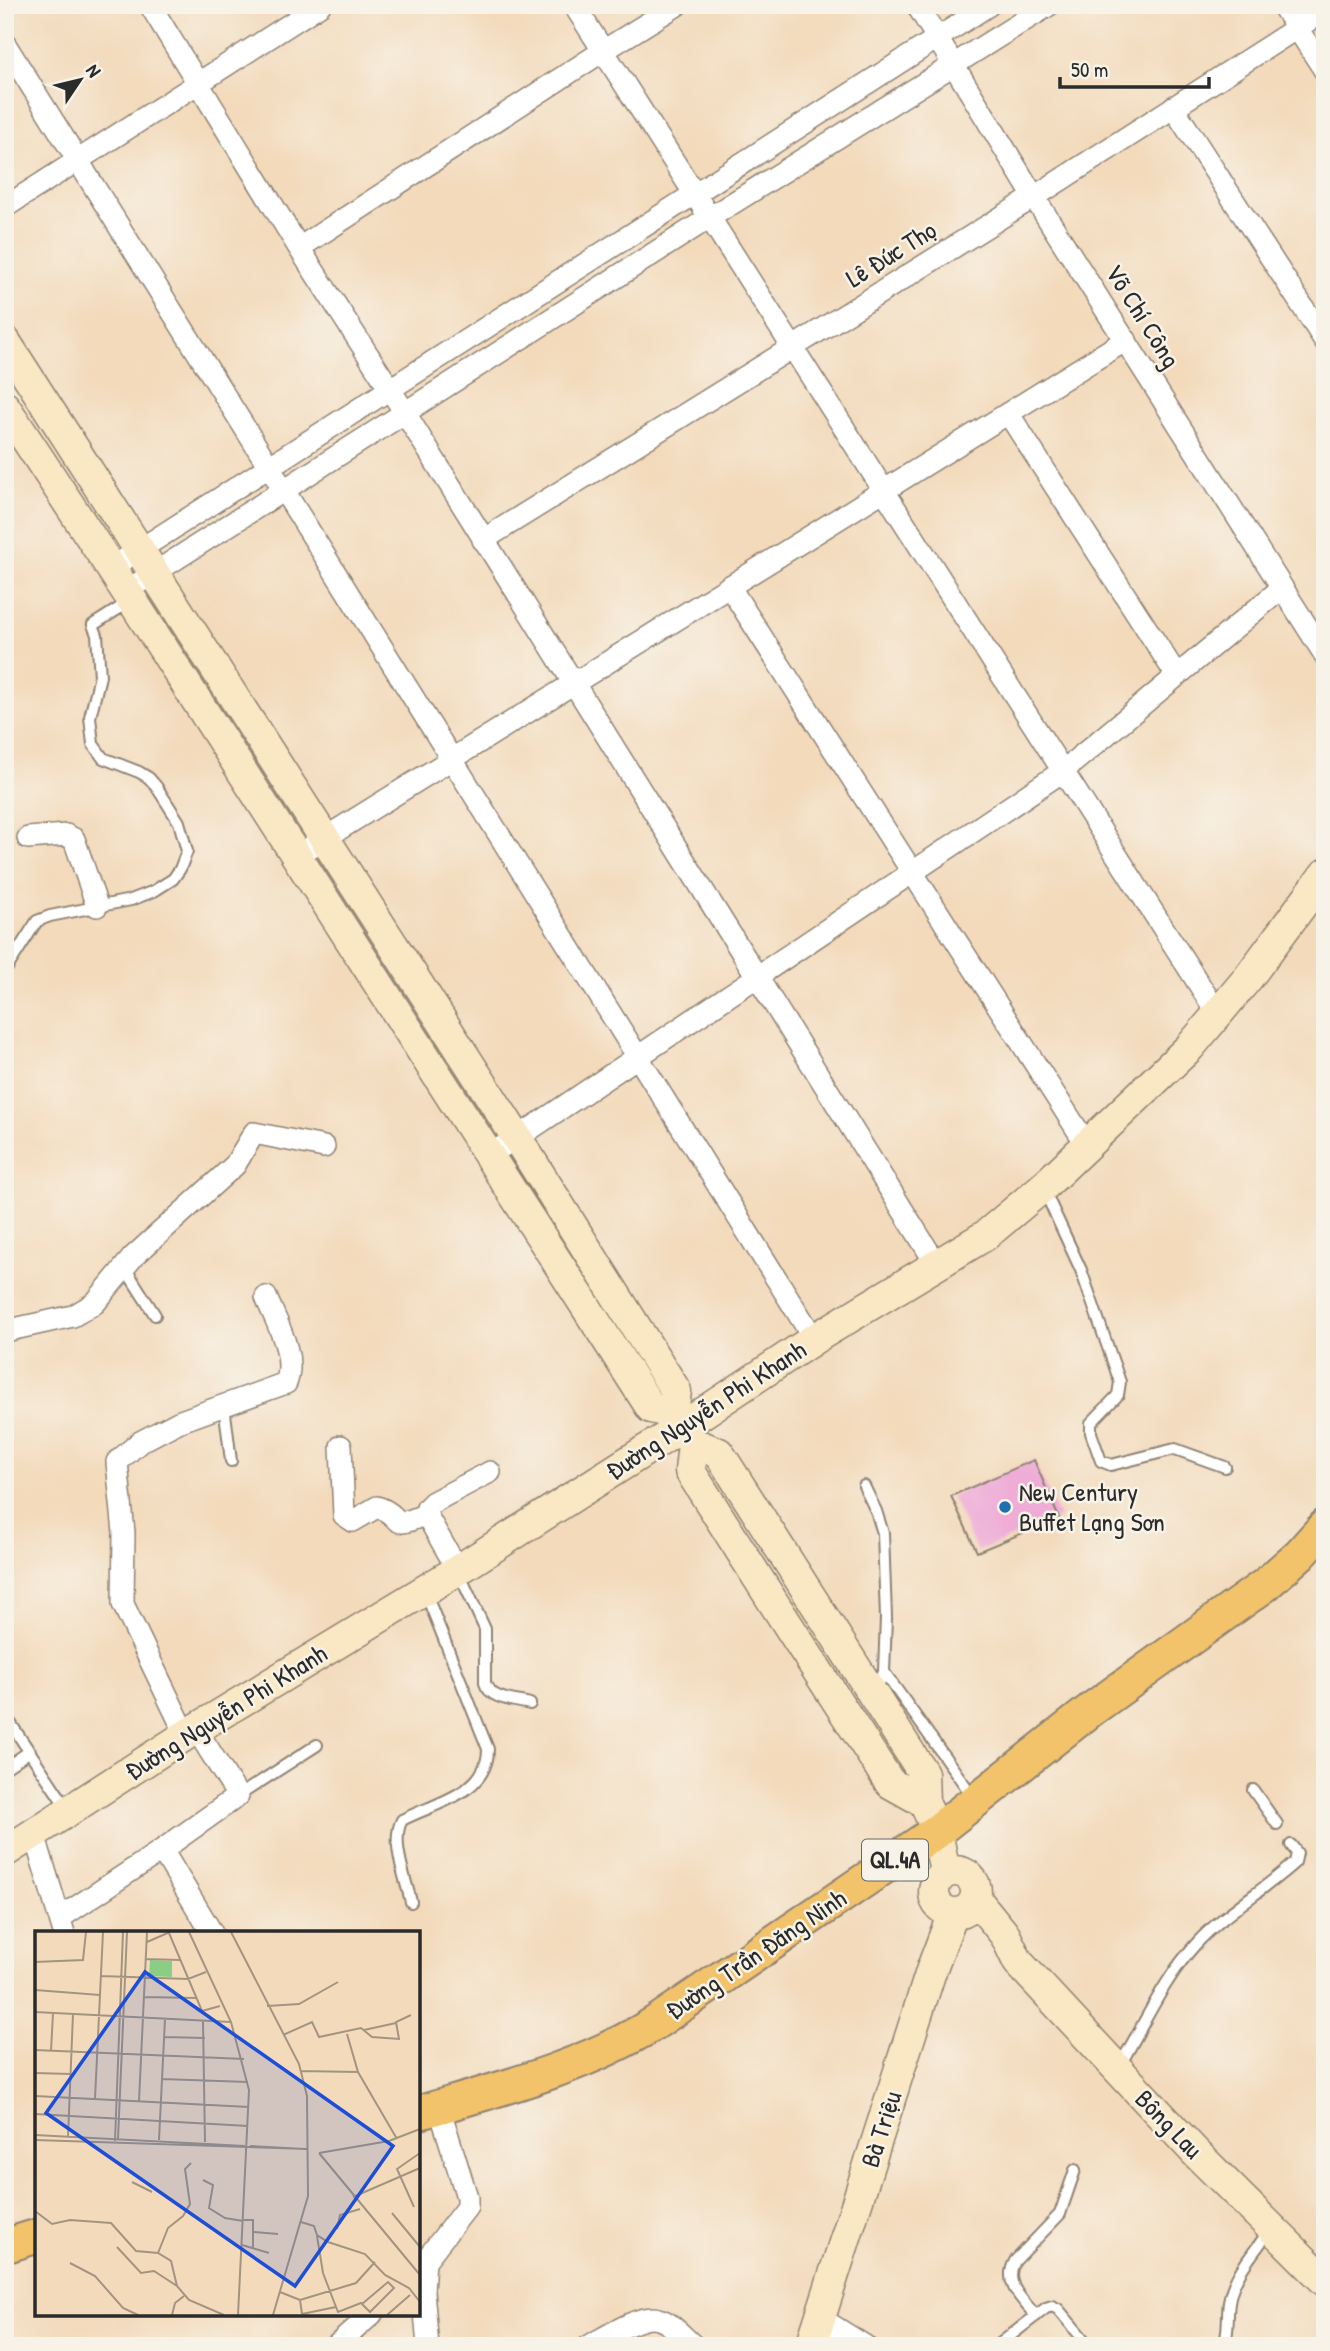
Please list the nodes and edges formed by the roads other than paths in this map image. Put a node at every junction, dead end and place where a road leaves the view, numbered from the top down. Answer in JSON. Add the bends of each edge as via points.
{"nodes":[{"id":1,"x":150,"y":5,"type":"edge"},
{"id":2,"x":320,"y":5,"type":"edge"},
{"id":3,"x":574,"y":5,"type":"edge"},
{"id":4,"x":677,"y":5,"type":"edge"},
{"id":5,"x":917,"y":5,"type":"edge"},
{"id":6,"x":989,"y":5,"type":"edge"},
{"id":7,"x":1049,"y":5,"type":"edge"},
{"id":8,"x":1282,"y":5,"type":"edge"},
{"id":9,"x":1325,"y":10,"type":"edge"},
{"id":10,"x":1296,"y":27,"type":"junction"},
{"id":11,"x":938,"y":39,"type":"junction"},
{"id":12,"x":5,"y":44,"type":"edge"},
{"id":13,"x":603,"y":51,"type":"junction"},
{"id":14,"x":954,"y":65,"type":"junction"},
{"id":15,"x":1325,"y":71,"type":"edge"},
{"id":16,"x":198,"y":83,"type":"junction"},
{"id":17,"x":1172,"y":107,"type":"junction"},
{"id":18,"x":78,"y":161,"type":"junction"},
{"id":19,"x":694,"y":194,"type":"junction"},
{"id":20,"x":1034,"y":197,"type":"junction"},
{"id":21,"x":5,"y":207,"type":"edge"},
{"id":22,"x":709,"y":218,"type":"junction"},
{"id":23,"x":299,"y":248,"type":"junction"},
{"id":24,"x":1126,"y":340,"type":"junction"},
{"id":25,"x":5,"y":341,"type":"edge"},
{"id":26,"x":1325,"y":341,"type":"edge"},
{"id":27,"x":793,"y":348,"type":"junction"},
{"id":28,"x":390,"y":390,"type":"junction"},
{"id":29,"x":5,"y":407,"type":"edge"},
{"id":30,"x":405,"y":413,"type":"junction"},
{"id":31,"x":1009,"y":413,"type":"junction"},
{"id":32,"x":270,"y":467,"type":"junction"},
{"id":33,"x":284,"y":489,"type":"junction"},
{"id":34,"x":884,"y":490,"type":"junction"},
{"id":35,"x":483,"y":540,"type":"junction"},
{"id":36,"x":146,"y":562,"type":"junction"},
{"id":37,"x":123,"y":586,"type":"junction"},
{"id":38,"x":729,"y":586,"type":"junction"},
{"id":39,"x":1282,"y":588,"type":"junction"},
{"id":40,"x":1325,"y":655,"type":"edge"},
{"id":41,"x":1177,"y":676,"type":"junction"},
{"id":42,"x":573,"y":684,"type":"junction"},
{"id":43,"x":452,"y":759,"type":"junction"},
{"id":44,"x":1063,"y":771,"type":"junction"},
{"id":45,"x":28,"y":838,"type":"dead end"},
{"id":46,"x":324,"y":838,"type":"junction"},
{"id":47,"x":296,"y":856,"type":"junction"},
{"id":48,"x":912,"y":872,"type":"junction"},
{"id":49,"x":1325,"y":874,"type":"edge"},
{"id":50,"x":97,"y":906,"type":"junction"},
{"id":51,"x":5,"y":971,"type":"edge"},
{"id":52,"x":757,"y":976,"type":"junction"},
{"id":53,"x":1218,"y":1014,"type":"junction"},
{"id":54,"x":638,"y":1057,"type":"junction"},
{"id":55,"x":517,"y":1138,"type":"junction"},
{"id":56,"x":1087,"y":1145,"type":"junction"},
{"id":57,"x":324,"y":1147,"type":"dead end"},
{"id":58,"x":488,"y":1155,"type":"junction"},
{"id":59,"x":1043,"y":1187,"type":"junction"},
{"id":60,"x":937,"y":1265,"type":"junction"},
{"id":61,"x":125,"y":1268,"type":"junction"},
{"id":62,"x":266,"y":1297,"type":"dead end"},
{"id":63,"x":155,"y":1315,"type":"dead end"},
{"id":64,"x":5,"y":1331,"type":"edge"},
{"id":65,"x":814,"y":1339,"type":"junction"},
{"id":66,"x":224,"y":1405,"type":"junction"},
{"id":67,"x":683,"y":1428,"type":"junction"},
{"id":68,"x":341,"y":1446,"type":"dead end"},
{"id":69,"x":231,"y":1461,"type":"dead end"},
{"id":70,"x":1226,"y":1467,"type":"dead end"},
{"id":71,"x":490,"y":1472,"type":"dead end"},
{"id":72,"x":864,"y":1486,"type":"dead end"},
{"id":73,"x":426,"y":1514,"type":"junction"},
{"id":74,"x":1325,"y":1526,"type":"edge"},
{"id":75,"x":458,"y":1570,"type":"junction"},
{"id":76,"x":425,"y":1591,"type":"junction"},
{"id":77,"x":879,"y":1684,"type":"junction"},
{"id":78,"x":530,"y":1704,"type":"dead end"},
{"id":79,"x":5,"y":1715,"type":"edge"},
{"id":80,"x":191,"y":1732,"type":"junction"},
{"id":81,"x":317,"y":1745,"type":"dead end"},
{"id":82,"x":30,"y":1751,"type":"junction"},
{"id":83,"x":5,"y":1768,"type":"edge"},
{"id":84,"x":1253,"y":1790,"type":"dead end"},
{"id":85,"x":238,"y":1796,"type":"junction"},
{"id":86,"x":976,"y":1801,"type":"junction"},
{"id":87,"x":69,"y":1810,"type":"junction"},
{"id":88,"x":930,"y":1817,"type":"junction"},
{"id":89,"x":1277,"y":1824,"type":"dead end"},
{"id":90,"x":34,"y":1834,"type":"junction"},
{"id":91,"x":1291,"y":1845,"type":"dead end"},
{"id":92,"x":162,"y":1850,"type":"junction"},
{"id":93,"x":5,"y":1852,"type":"edge"},
{"id":94,"x":411,"y":1902,"type":"dead end"},
{"id":95,"x":962,"y":1908,"type":"junction"},
{"id":96,"x":62,"y":1925,"type":"edge"},
{"id":97,"x":211,"y":1931,"type":"edge"},
{"id":98,"x":1117,"y":2069,"type":"junction"},
{"id":99,"x":429,"y":2110,"type":"edge"},
{"id":100,"x":1075,"y":2170,"type":"dead end"},
{"id":101,"x":1270,"y":2228,"type":"junction"},
{"id":102,"x":35,"y":2236,"type":"edge"},
{"id":103,"x":5,"y":2246,"type":"edge"},
{"id":104,"x":421,"y":2265,"type":"edge"},
{"id":105,"x":1325,"y":2281,"type":"edge"},
{"id":106,"x":370,"y":2316,"type":"edge"},
{"id":107,"x":1036,"y":2316,"type":"junction"},
{"id":108,"x":816,"y":2332,"type":"edge"},
{"id":109,"x":336,"y":2346,"type":"edge"},
{"id":110,"x":428,"y":2346,"type":"edge"},
{"id":111,"x":589,"y":2346,"type":"edge"},
{"id":112,"x":694,"y":2346,"type":"edge"},
{"id":113,"x":865,"y":2346,"type":"edge"},
{"id":114,"x":997,"y":2346,"type":"edge"},
{"id":115,"x":1090,"y":2346,"type":"edge"},
{"id":116,"x":1224,"y":2346,"type":"edge"}],
"edges":[{"from":1,"to":16,"type":"street"},
{"from":2,"to":16,"type":"street"},
{"from":3,"to":13,"type":"street"},
{"from":4,"to":13,"type":"street"},
{"from":5,"to":11,"type":"street","name":"Võ Chí Công"},
{"from":6,"to":11,"type":"street"},
{"from":7,"to":14,"type":"street"},
{"from":8,"to":10,"type":"street"},
{"from":9,"to":10,"type":"street","name":"Lê Đức Thọ"},
{"from":10,"to":15,"type":"street"},
{"from":10,"to":17,"type":"street","name":"Lê Đức Thọ"},
{"from":11,"to":14,"type":"street","name":"Võ Chí Công"},
{"from":11,"to":19,"type":"street"},
{"from":12,"to":18,"type":"street"},
{"from":13,"to":19,"type":"street"},
{"from":13,"to":23,"type":"street"},
{"from":14,"to":20,"type":"street","name":"Võ Chí Công"},
{"from":14,"to":22,"type":"street"},
{"from":16,"to":18,"type":"street"},
{"from":16,"to":23,"type":"street"},
{"from":17,"to":20,"type":"street","name":"Lê Đức Thọ"},
{"from":17,"to":26,"type":"street"},
{"from":18,"to":21,"type":"street"},
{"from":18,"to":32,"type":"street"},
{"from":19,"to":22,"type":"street"},
{"from":19,"to":28,"type":"street"},
{"from":20,"to":24,"type":"street","name":"Võ Chí Công"},
{"from":20,"to":27,"type":"street","name":"Lê Đức Thọ"},
{"from":22,"to":27,"type":"street"},
{"from":22,"to":30,"type":"street"},
{"from":23,"to":28,"type":"street"},
{"from":24,"to":31,"type":"street"},
{"from":24,"to":39,"type":"street","name":"Võ Chí Công"},
{"from":25,"to":36,"type":"street"},
{"from":27,"to":34,"type":"street"},
{"from":27,"to":35,"type":"street","name":"Lê Đức Thọ"},
{"from":28,"to":30,"type":"street"},
{"from":28,"to":32,"type":"street"},
{"from":29,"to":37,"type":"street"},
{"from":30,"to":33,"type":"street"},
{"from":30,"to":35,"type":"street"},
{"from":31,"to":34,"type":"street"},
{"from":31,"to":41,"type":"street"},
{"from":32,"to":33,"type":"street"},
{"from":32,"to":36,"type":"street"},
{"from":33,"to":36,"type":"street"},
{"from":33,"to":43,"type":"street"},
{"from":34,"to":38,"type":"street"},
{"from":34,"to":44,"type":"street"},
{"from":35,"to":42,"type":"street"},
{"from":36,"to":37,"type":"street"},
{"from":36,"to":46,"type":"street"},
{"from":37,"to":47,"type":"street"},
{"from":37,"to":50,"type":"lane","via":[[93,625],[100,676],[90,717],[93,744],[103,758],[149,778],[179,822],[187,851],[180,869],[164,886],[131,900]]},
{"from":38,"to":42,"type":"street"},
{"from":38,"to":48,"type":"street"},
{"from":39,"to":40,"type":"street","name":"Võ Chí Công"},
{"from":39,"to":41,"type":"street"},
{"from":41,"to":44,"type":"street"},
{"from":42,"to":43,"type":"street"},
{"from":42,"to":52,"type":"street"},
{"from":43,"to":46,"type":"street"},
{"from":43,"to":54,"type":"street"},
{"from":44,"to":48,"type":"street"},
{"from":44,"to":53,"type":"street"},
{"from":45,"to":50,"type":"street","via":[[65,835],[74,839]]},
{"from":46,"to":47,"type":"street"},
{"from":46,"to":55,"type":"street"},
{"from":47,"to":58,"type":"street"},
{"from":48,"to":52,"type":"street"},
{"from":48,"to":56,"type":"street"},
{"from":49,"to":53,"type":"street","name":"Đường Nguyễn Phi Khanh"},
{"from":50,"to":51,"type":"lane","via":[[37,921]]},
{"from":52,"to":54,"type":"street"},
{"from":52,"to":60,"type":"street"},
{"from":53,"to":56,"type":"street","name":"Đường Nguyễn Phi Khanh","via":[[1160,1077]]},
{"from":54,"to":55,"type":"street"},
{"from":54,"to":65,"type":"street"},
{"from":55,"to":58,"type":"street"},
{"from":55,"to":67,"type":"street","via":[[676,1391]]},
{"from":56,"to":59,"type":"street","name":"Đường Nguyễn Phi Khanh"},
{"from":57,"to":61,"type":"street","via":[[254,1133],[235,1165]]},
{"from":58,"to":67,"type":"street","via":[[651,1408]]},
{"from":59,"to":60,"type":"street","name":"Đường Nguyễn Phi Khanh","via":[[986,1235]]},
{"from":59,"to":70,"type":"lane","via":[[1081,1270],[1120,1382],[1118,1395],[1091,1423],[1101,1461],[1111,1465],[1175,1449]]},
{"from":60,"to":65,"type":"street","name":"Đường Nguyễn Phi Khanh"},
{"from":61,"to":63,"type":"lane"},
{"from":61,"to":64,"type":"street","via":[[81,1312]]},
{"from":62,"to":66,"type":"street","via":[[287,1351],[288,1379],[281,1386]]},
{"from":65,"to":67,"type":"street","name":"Đường Nguyễn Phi Khanh"},
{"from":66,"to":69,"type":"lane"},
{"from":66,"to":80,"type":"street","via":[[155,1433],[127,1451],[116,1467],[124,1533],[123,1604]]},
{"from":67,"to":75,"type":"street","name":"Đường Nguyễn Phi Khanh"},
{"from":67,"to":77,"type":"street","via":[[719,1453]]},
{"from":67,"to":88,"type":"street","via":[[690,1471],[775,1605],[890,1783]]},
{"from":68,"to":73,"type":"street","via":[[347,1520],[377,1507],[400,1523]]},
{"from":71,"to":73,"type":"street","via":[[433,1502]]},
{"from":72,"to":77,"type":"lane","via":[[883,1533],[886,1618]]},
{"from":73,"to":75,"type":"street"},
{"from":74,"to":86,"type":"main road","name":"Đường Trần Đăng Ninh","number":"QL.4A","via":[[1265,1585],[1092,1709]]},
{"from":75,"to":76,"type":"street","name":"Đường Nguyễn Phi Khanh"},
{"from":75,"to":78,"type":"lane","via":[[485,1629],[487,1690]]},
{"from":76,"to":80,"type":"street","name":"Đường Nguyễn Phi Khanh"},
{"from":76,"to":94,"type":"lane","via":[[488,1758],[486,1769],[468,1788],[402,1820],[398,1827],[396,1838]]},
{"from":77,"to":86,"type":"lane"},
{"from":77,"to":88,"type":"street","via":[[923,1773]]},
{"from":79,"to":82,"type":"lane"},
{"from":80,"to":85,"type":"street"},
{"from":80,"to":87,"type":"street","name":"Đường Nguyễn Phi Khanh"},
{"from":81,"to":85,"type":"lane"},
{"from":82,"to":83,"type":"lane"},
{"from":82,"to":87,"type":"lane"},
{"from":84,"to":89,"type":"lane"},
{"from":85,"to":92,"type":"street"},
{"from":86,"to":88,"type":"main road","name":"Đường Trần Đăng Ninh","number":"QL.4A"},
{"from":87,"to":90,"type":"street","name":"Đường Nguyễn Phi Khanh"},
{"from":88,"to":95,"type":"street","name":"Bông Lau","via":[[945,1872],[935,1884],[934,1899],[945,1911]]},
{"from":88,"to":99,"type":"main road","name":"Đường Trần Đăng Ninh","number":"QL.4A","via":[[634,2036],[575,2063]]},
{"from":90,"to":93,"type":"street","name":"Đường Nguyễn Phi Khanh"},
{"from":90,"to":96,"type":"street"},
{"from":91,"to":98,"type":"lane","via":[[1297,1853],[1295,1862],[1212,1929],[1182,1961]]},
{"from":92,"to":96,"type":"street"},
{"from":92,"to":97,"type":"street"},
{"from":95,"to":98,"type":"street","name":"Bông Lau","via":[[1005,1935],[1018,1962]]},
{"from":95,"to":108,"type":"street","name":"Bà Triệu","via":[[932,1968]]},
{"from":98,"to":101,"type":"street","name":"Bông Lau"},
{"from":99,"to":104,"type":"street","via":[[467,2197],[467,2207]]},
{"from":100,"to":107,"type":"lane","via":[[1060,2214],[1011,2268],[1014,2289]]},
{"from":101,"to":105,"type":"street","name":"Bông Lau"},
{"from":101,"to":116,"type":"lane","via":[[1235,2282]]},
{"from":102,"to":103,"type":"main road"},
{"from":104,"to":110,"type":"street"},
{"from":106,"to":109,"type":"street"},
{"from":107,"to":114,"type":"lane"},
{"from":107,"to":115,"type":"lane","via":[[1055,2307]]},
{"from":108,"to":113,"type":"street"},
{"from":111,"to":112,"type":"street","via":[[643,2318],[656,2317]]}]}
